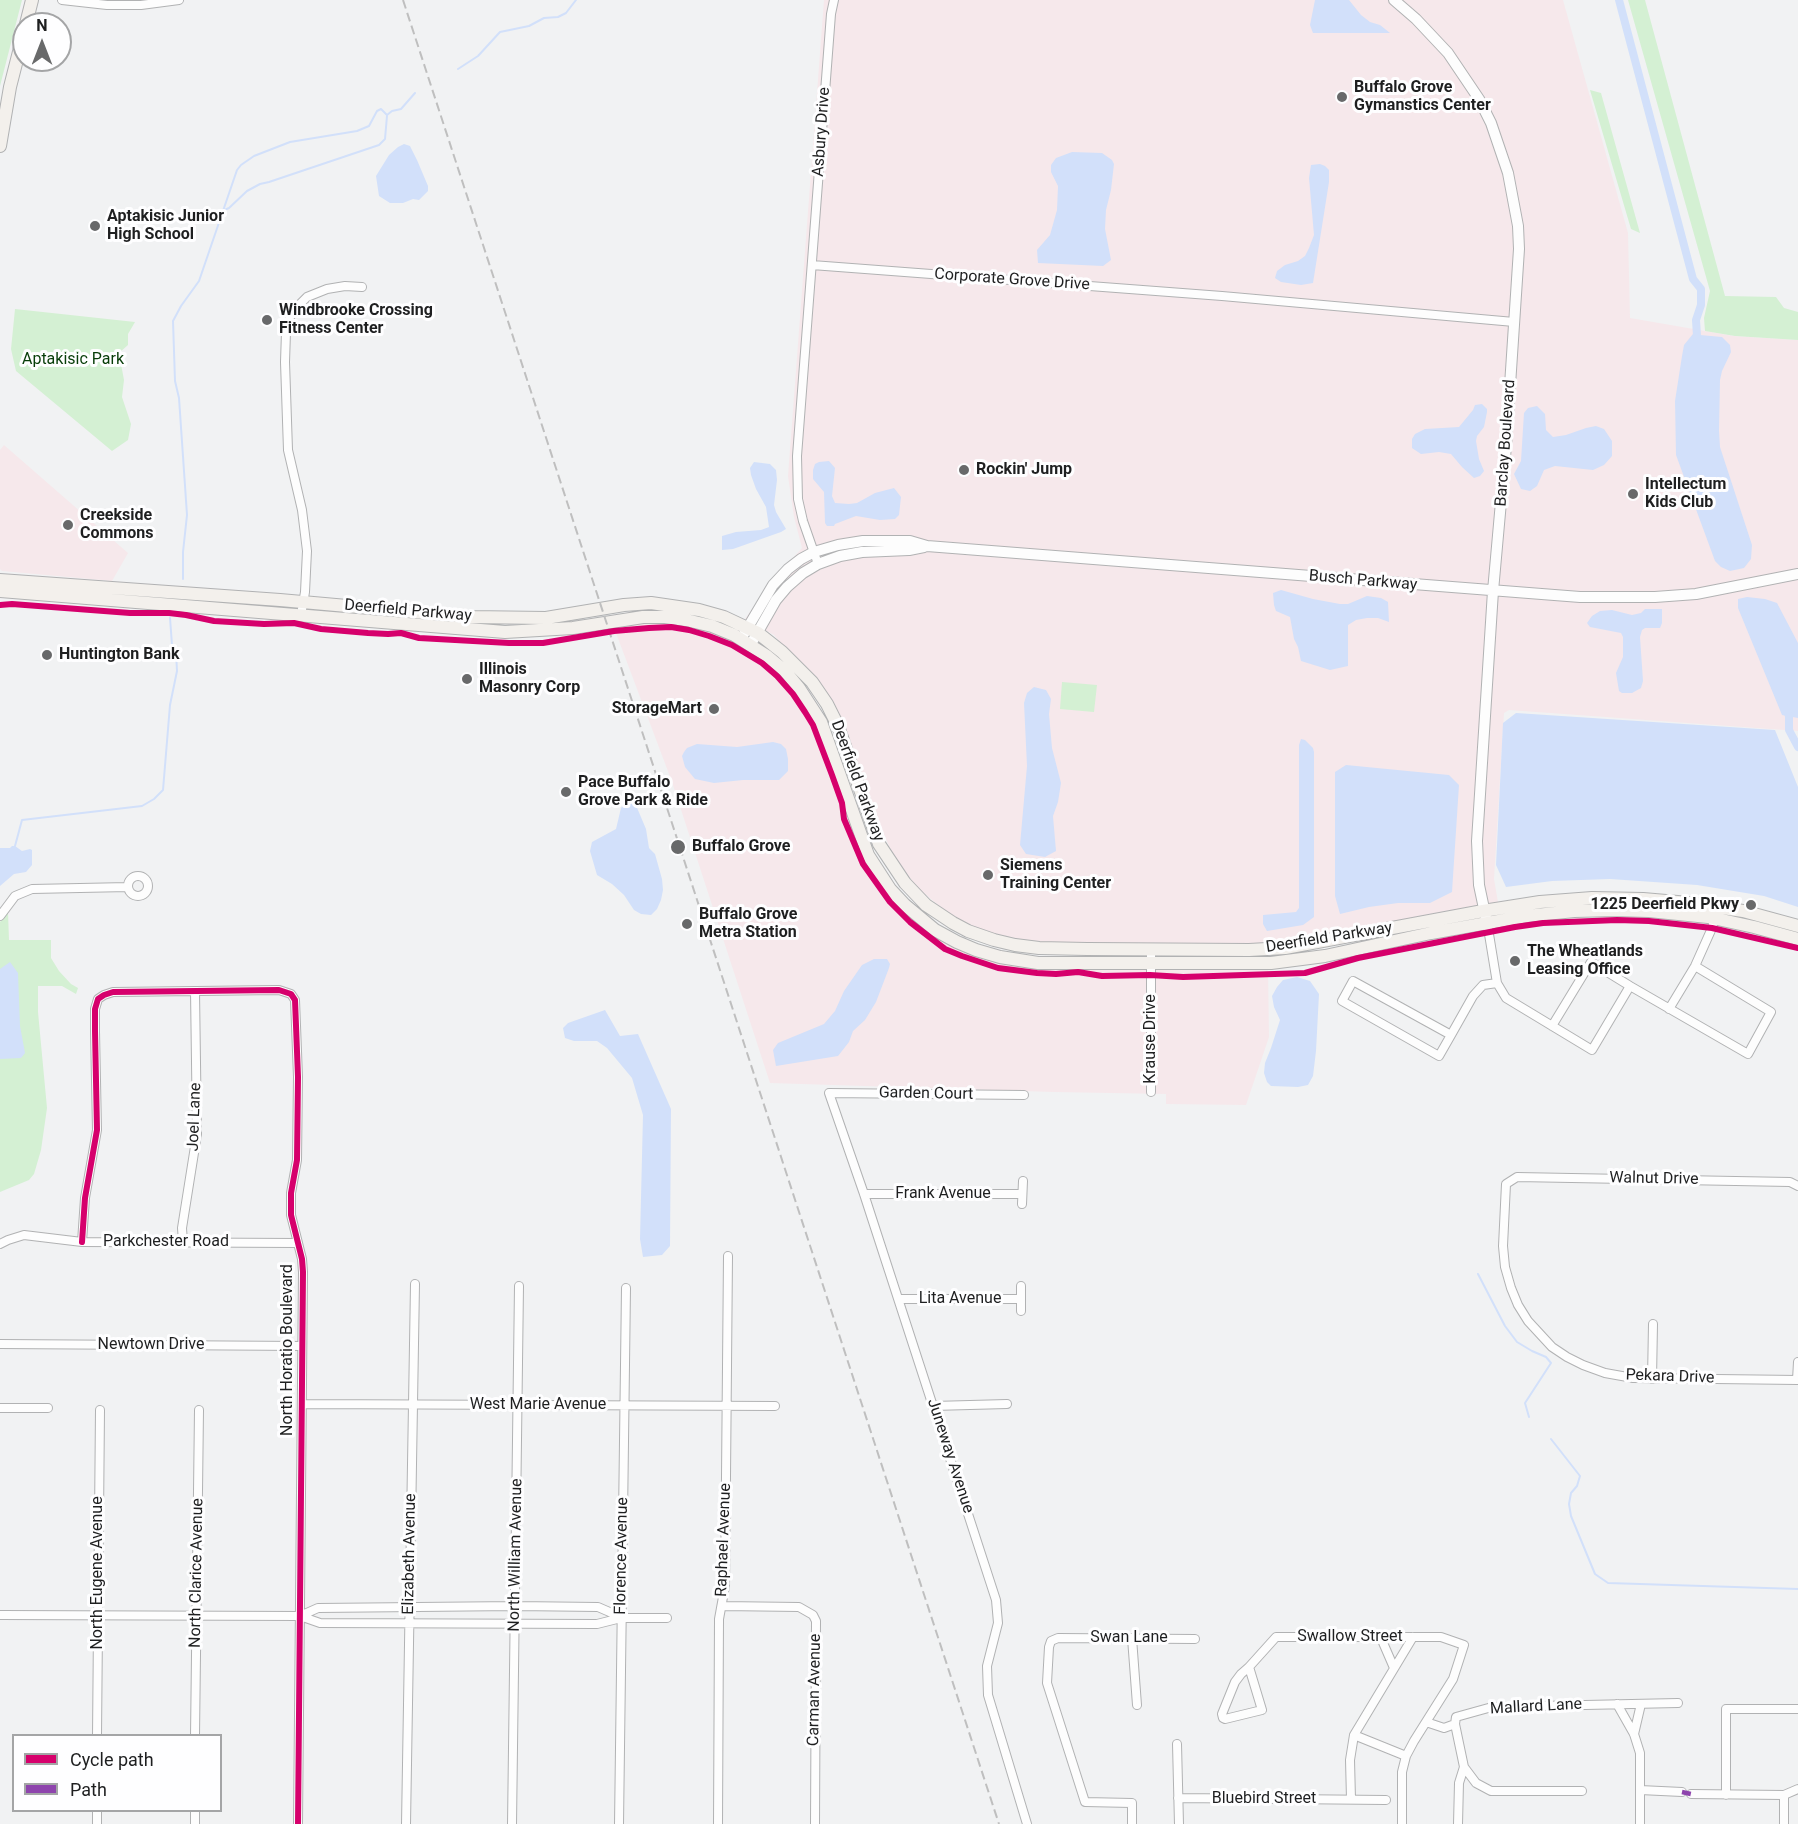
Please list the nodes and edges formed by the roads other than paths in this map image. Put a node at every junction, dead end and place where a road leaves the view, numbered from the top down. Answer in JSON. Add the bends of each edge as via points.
{"nodes":[{"id":1,"x":62,"y":0,"type":"edge"},
{"id":2,"x":179,"y":0,"type":"edge"},
{"id":3,"x":834,"y":0,"type":"edge"},
{"id":4,"x":1394,"y":0,"type":"edge"},
{"id":5,"x":14,"y":72,"type":"edge"},
{"id":6,"x":0,"y":146,"type":"edge"},
{"id":7,"x":812,"y":265,"type":"junction"},
{"id":8,"x":362,"y":287,"type":"dead end"},
{"id":9,"x":1514,"y":322,"type":"junction"},
{"id":10,"x":927,"y":546,"type":"junction"},
{"id":11,"x":814,"y":552,"type":"junction"},
{"id":12,"x":818,"y":564,"type":"junction"},
{"id":13,"x":1798,"y":574,"type":"edge"},
{"id":14,"x":0,"y":580,"type":"edge"},
{"id":15,"x":0,"y":591,"type":"edge"},
{"id":16,"x":1493,"y":591,"type":"junction"},
{"id":17,"x":14,"y":592,"type":"junction"},
{"id":18,"x":0,"y":597,"type":"edge"},
{"id":19,"x":303,"y":603,"type":"junction"},
{"id":20,"x":301,"y":615,"type":"junction"},
{"id":21,"x":753,"y":630,"type":"junction"},
{"id":22,"x":746,"y":641,"type":"junction"},
{"id":23,"x":128,"y":887,"type":"dead end"},
{"id":24,"x":1715,"y":913,"type":"junction"},
{"id":25,"x":0,"y":916,"type":"edge"},
{"id":26,"x":1485,"y":916,"type":"junction"},
{"id":27,"x":1798,"y":926,"type":"edge"},
{"id":28,"x":1798,"y":939,"type":"edge"},
{"id":29,"x":1151,"y":949,"type":"junction"},
{"id":30,"x":1151,"y":964,"type":"junction"},
{"id":31,"x":1695,"y":966,"type":"junction"},
{"id":32,"x":1497,"y":983,"type":"junction"},
{"id":33,"x":1630,"y":986,"type":"junction"},
{"id":34,"x":195,"y":991,"type":"junction"},
{"id":35,"x":1670,"y":1009,"type":"junction"},
{"id":36,"x":1552,"y":1026,"type":"junction"},
{"id":37,"x":1451,"y":1035,"type":"junction"},
{"id":38,"x":1151,"y":1092,"type":"dead end"},
{"id":39,"x":829,"y":1093,"type":"joint"},
{"id":40,"x":1024,"y":1095,"type":"dead end"},
{"id":41,"x":1511,"y":1180,"type":"joint"},
{"id":42,"x":1023,"y":1181,"type":"dead end"},
{"id":43,"x":1798,"y":1186,"type":"edge"},
{"id":44,"x":864,"y":1194,"type":"junction"},
{"id":45,"x":1022,"y":1194,"type":"junction"},
{"id":46,"x":1022,"y":1204,"type":"dead end"},
{"id":47,"x":82,"y":1242,"type":"junction"},
{"id":48,"x":183,"y":1242,"type":"junction"},
{"id":49,"x":298,"y":1243,"type":"junction"},
{"id":50,"x":0,"y":1244,"type":"edge"},
{"id":51,"x":728,"y":1256,"type":"dead end"},
{"id":52,"x":414,"y":1284,"type":"dead end"},
{"id":53,"x":519,"y":1286,"type":"dead end"},
{"id":54,"x":1021,"y":1286,"type":"dead end"},
{"id":55,"x":626,"y":1288,"type":"dead end"},
{"id":56,"x":899,"y":1299,"type":"junction"},
{"id":57,"x":1021,"y":1299,"type":"junction"},
{"id":58,"x":1020,"y":1311,"type":"dead end"},
{"id":59,"x":1653,"y":1324,"type":"dead end"},
{"id":60,"x":0,"y":1344,"type":"edge"},
{"id":61,"x":302,"y":1346,"type":"junction"},
{"id":62,"x":1798,"y":1362,"type":"edge"},
{"id":63,"x":1652,"y":1379,"type":"junction"},
{"id":64,"x":1798,"y":1380,"type":"edge"},
{"id":65,"x":302,"y":1404,"type":"junction"},
{"id":66,"x":413,"y":1404,"type":"junction"},
{"id":67,"x":1007,"y":1404,"type":"dead end"},
{"id":68,"x":518,"y":1405,"type":"junction"},
{"id":69,"x":624,"y":1405,"type":"junction"},
{"id":70,"x":726,"y":1405,"type":"junction"},
{"id":71,"x":775,"y":1406,"type":"dead end"},
{"id":72,"x":933,"y":1406,"type":"junction"},
{"id":73,"x":0,"y":1408,"type":"edge"},
{"id":74,"x":48,"y":1408,"type":"dead end"},
{"id":75,"x":100,"y":1410,"type":"dead end"},
{"id":76,"x":199,"y":1410,"type":"dead end"},
{"id":77,"x":516,"y":1606,"type":"junction"},
{"id":78,"x":722,"y":1606,"type":"junction"},
{"id":79,"x":408,"y":1607,"type":"junction"},
{"id":80,"x":0,"y":1615,"type":"edge"},
{"id":81,"x":98,"y":1615,"type":"junction"},
{"id":82,"x":196,"y":1616,"type":"junction"},
{"id":83,"x":300,"y":1616,"type":"junction"},
{"id":84,"x":621,"y":1618,"type":"junction"},
{"id":85,"x":667,"y":1618,"type":"dead end"},
{"id":86,"x":408,"y":1623,"type":"junction"},
{"id":87,"x":516,"y":1623,"type":"junction"},
{"id":88,"x":1132,"y":1638,"type":"junction"},
{"id":89,"x":1381,"y":1638,"type":"junction"},
{"id":90,"x":1413,"y":1638,"type":"junction"},
{"id":91,"x":1195,"y":1639,"type":"dead end"},
{"id":92,"x":1249,"y":1667,"type":"junction"},
{"id":93,"x":1394,"y":1668,"type":"junction"},
{"id":94,"x":1678,"y":1703,"type":"dead end"},
{"id":95,"x":1617,"y":1704,"type":"junction"},
{"id":96,"x":1641,"y":1704,"type":"junction"},
{"id":97,"x":1137,"y":1705,"type":"dead end"},
{"id":98,"x":1798,"y":1709,"type":"edge"},
{"id":99,"x":1426,"y":1722,"type":"junction"},
{"id":100,"x":1455,"y":1725,"type":"junction"},
{"id":101,"x":97,"y":1734,"type":"edge"},
{"id":102,"x":195,"y":1734,"type":"edge"},
{"id":103,"x":1634,"y":1734,"type":"junction"},
{"id":104,"x":1354,"y":1735,"type":"junction"},
{"id":105,"x":1177,"y":1744,"type":"dead end"},
{"id":106,"x":1406,"y":1756,"type":"junction"},
{"id":107,"x":1464,"y":1767,"type":"junction"},
{"id":108,"x":1798,"y":1789,"type":"edge"},
{"id":109,"x":1640,"y":1790,"type":"junction"},
{"id":110,"x":1582,"y":1791,"type":"dead end"},
{"id":111,"x":1726,"y":1795,"type":"junction"},
{"id":112,"x":1784,"y":1795,"type":"junction"},
{"id":113,"x":1178,"y":1798,"type":"junction"},
{"id":114,"x":1351,"y":1799,"type":"junction"},
{"id":115,"x":1386,"y":1800,"type":"dead end"},
{"id":116,"x":298,"y":1824,"type":"edge"},
{"id":117,"x":406,"y":1824,"type":"edge"},
{"id":118,"x":512,"y":1824,"type":"edge"},
{"id":119,"x":619,"y":1824,"type":"edge"},
{"id":120,"x":718,"y":1824,"type":"edge"},
{"id":121,"x":815,"y":1824,"type":"edge"},
{"id":122,"x":1027,"y":1824,"type":"edge"},
{"id":123,"x":1132,"y":1824,"type":"edge"},
{"id":124,"x":1179,"y":1824,"type":"edge"},
{"id":125,"x":1402,"y":1824,"type":"edge"},
{"id":126,"x":1458,"y":1824,"type":"edge"},
{"id":127,"x":1640,"y":1824,"type":"edge"},
{"id":128,"x":1784,"y":1824,"type":"edge"}],
"edges":[{"from":1,"to":2,"type":"street","via":[[107,5]]},
{"from":3,"to":7,"type":"street","name":"Asbury Drive"},
{"from":4,"to":9,"type":"street","name":"Barclay Boulevard","via":[[1448,53],[1479,99],[1496,138],[1508,173],[1518,226]]},
{"from":5,"to":6,"type":"main road"},
{"from":7,"to":9,"type":"street","name":"Corporate Grove Drive"},
{"from":7,"to":11,"type":"street","via":[[796,480],[803,521]]},
{"from":8,"to":19,"type":"street","via":[[327,289],[307,297],[290,317],[286,332],[288,450],[307,542]]},
{"from":9,"to":16,"type":"street","name":"Barclay Boulevard"},
{"from":10,"to":11,"type":"street","name":"Busch Parkway","via":[[910,541],[863,541]]},
{"from":10,"to":12,"type":"street","name":"Busch Parkway","via":[[861,552]]},
{"from":10,"to":16,"type":"street","name":"Busch Parkway"},
{"from":11,"to":12,"type":"street"},
{"from":11,"to":21,"type":"street","name":"Busch Parkway","via":[[778,579]]},
{"from":12,"to":21,"type":"street","name":"Busch Parkway","via":[[787,587]]},
{"from":13,"to":16,"type":"street","name":"Busch Parkway","via":[[1696,594],[1655,597]]},
{"from":14,"to":19,"type":"main road","name":"Deerfield Parkway"},
{"from":15,"to":17,"type":"main road","name":"Deerfield Parkway"},
{"from":16,"to":26,"type":"street","name":"Barclay Boulevard","via":[[1477,841]]},
{"from":17,"to":18,"type":"main road"},
{"from":17,"to":20,"type":"main road","name":"Deerfield Parkway"},
{"from":19,"to":20,"type":"street"},
{"from":19,"to":21,"type":"main road","name":"Deerfield Parkway","via":[[527,619],[651,603],[699,610]]},
{"from":20,"to":22,"type":"main road","name":"Deerfield Parkway","via":[[505,632],[665,617],[712,626]]},
{"from":21,"to":22,"type":"street","name":"Busch Parkway"},
{"from":21,"to":29,"type":"main road","name":"Deerfield Parkway","via":[[800,668],[827,704],[879,844],[905,883],[926,905],[968,931],[1015,945]]},
{"from":22,"to":30,"type":"main road","name":"Deerfield Parkway","via":[[785,671],[821,722],[868,855],[890,889],[918,917],[957,942],[1000,957],[1038,963]]},
{"from":23,"to":25,"type":"street","via":[[32,889],[15,896]]},
{"from":24,"to":26,"type":"main road","name":"Deerfield Parkway","via":[[1614,910]]},
{"from":24,"to":27,"type":"main road","name":"Deerfield Parkway","via":[[1743,911]]},
{"from":24,"to":28,"type":"main road","name":"Deerfield Parkway"},
{"from":24,"to":31,"type":"street"},
{"from":26,"to":29,"type":"main road","name":"Deerfield Parkway","via":[[1285,948]]},
{"from":26,"to":30,"type":"main road","name":"Deerfield Parkway","via":[[1296,961]]},
{"from":26,"to":32,"type":"street"},
{"from":29,"to":30,"type":"street","name":"Krause Drive"},
{"from":30,"to":38,"type":"street","name":"Krause Drive"},
{"from":31,"to":35,"type":"street"},
{"from":31,"to":35,"type":"street","via":[[1771,1012],[1748,1054]]},
{"from":32,"to":36,"type":"street","via":[[1506,998]]},
{"from":32,"to":37,"type":"street","via":[[1483,986],[1473,996]]},
{"from":33,"to":35,"type":"street"},
{"from":33,"to":36,"type":"street","via":[[1591,962]]},
{"from":33,"to":36,"type":"street","via":[[1592,1050]]},
{"from":34,"to":47,"type":"street","name":"North Horatio Boulevard","via":[[113,992],[98,999],[97,1131]]},
{"from":34,"to":48,"type":"street","name":"Joel Lane","via":[[197,1134]]},
{"from":34,"to":49,"type":"street","name":"North Horatio Boulevard","via":[[279,990],[295,1000],[297,1160],[291,1204]]},
{"from":37,"to":37,"type":"street","via":[[1439,1056],[1342,1001],[1353,981]]},
{"from":39,"to":40,"type":"street","name":"Garden Court"},
{"from":39,"to":44,"type":"street","name":"Juneway Avenue"},
{"from":41,"to":43,"type":"street","name":"Walnut Drive","via":[[1525,1176],[1790,1182]]},
{"from":41,"to":63,"type":"street","name":"Pekara Drive","via":[[1505,1191],[1505,1268],[1528,1321],[1552,1347],[1583,1365],[1605,1373]]},
{"from":42,"to":45,"type":"street"},
{"from":44,"to":45,"type":"street","name":"Frank Avenue"},
{"from":44,"to":56,"type":"street","name":"Juneway Avenue"},
{"from":45,"to":46,"type":"street"},
{"from":47,"to":48,"type":"street","name":"Parkchester Road"},
{"from":47,"to":50,"type":"street","name":"Parkchester Road","via":[[24,1235]]},
{"from":48,"to":49,"type":"street","name":"Parkchester Road"},
{"from":49,"to":61,"type":"street","name":"North Horatio Boulevard","via":[[303,1272]]},
{"from":51,"to":70,"type":"street","name":"Raphael Avenue"},
{"from":52,"to":66,"type":"street","name":"Elizabeth Avenue"},
{"from":53,"to":68,"type":"street","name":"North William Avenue"},
{"from":54,"to":57,"type":"street"},
{"from":55,"to":69,"type":"street","name":"Florence Avenue"},
{"from":56,"to":57,"type":"street","name":"Lita Avenue"},
{"from":56,"to":72,"type":"street","name":"Juneway Avenue"},
{"from":57,"to":58,"type":"street"},
{"from":59,"to":63,"type":"street"},
{"from":60,"to":61,"type":"street","name":"Newtown Drive"},
{"from":61,"to":65,"type":"street","name":"North Horatio Boulevard"},
{"from":62,"to":64,"type":"street"},
{"from":63,"to":64,"type":"street","name":"Pekara Drive"},
{"from":65,"to":66,"type":"street","name":"West Marie Avenue"},
{"from":65,"to":83,"type":"street","name":"North Horatio Boulevard"},
{"from":66,"to":68,"type":"street","name":"West Marie Avenue"},
{"from":66,"to":79,"type":"street","name":"Elizabeth Avenue"},
{"from":67,"to":72,"type":"street"},
{"from":68,"to":69,"type":"street","name":"West Marie Avenue"},
{"from":68,"to":77,"type":"street","name":"North William Avenue"},
{"from":69,"to":70,"type":"street","name":"West Marie Avenue"},
{"from":69,"to":84,"type":"street","name":"Florence Avenue"},
{"from":70,"to":71,"type":"street","name":"West Marie Avenue"},
{"from":70,"to":78,"type":"street","name":"Raphael Avenue"},
{"from":72,"to":122,"type":"street","name":"Juneway Avenue","via":[[996,1600],[998,1623],[987,1666],[988,1695]]},
{"from":73,"to":74,"type":"street"},
{"from":75,"to":81,"type":"street","name":"North Eugene Avenue"},
{"from":76,"to":82,"type":"street","name":"North Clarice Avenue"},
{"from":77,"to":79,"type":"street"},
{"from":77,"to":84,"type":"street","via":[[598,1607]]},
{"from":77,"to":87,"type":"street","name":"North William Avenue"},
{"from":78,"to":120,"type":"street","name":"Raphael Avenue","via":[[718,1619]]},
{"from":78,"to":121,"type":"street","name":"Carman Avenue","via":[[799,1607],[816,1621]]},
{"from":79,"to":83,"type":"street","via":[[318,1608]]},
{"from":79,"to":86,"type":"street","name":"Elizabeth Avenue"},
{"from":80,"to":81,"type":"street"},
{"from":81,"to":82,"type":"street"},
{"from":81,"to":101,"type":"street","name":"North Eugene Avenue"},
{"from":82,"to":83,"type":"street"},
{"from":82,"to":102,"type":"street","name":"North Clarice Avenue"},
{"from":83,"to":86,"type":"street","via":[[320,1623]]},
{"from":83,"to":116,"type":"street","name":"North Horatio Boulevard"},
{"from":84,"to":85,"type":"street"},
{"from":84,"to":87,"type":"street","via":[[597,1624]]},
{"from":84,"to":119,"type":"street","name":"Florence Avenue"},
{"from":86,"to":87,"type":"street"},
{"from":86,"to":117,"type":"street","name":"Elizabeth Avenue"},
{"from":87,"to":118,"type":"street","name":"North William Avenue"},
{"from":88,"to":91,"type":"street","name":"Swan Lane"},
{"from":88,"to":97,"type":"street"},
{"from":88,"to":123,"type":"street","name":"Swan Lane","via":[[1051,1641],[1047,1683],[1085,1802],[1132,1803]]},
{"from":89,"to":90,"type":"street","name":"Swallow Street"},
{"from":89,"to":92,"type":"street","name":"Swallow Street","via":[[1276,1637]]},
{"from":89,"to":93,"type":"street"},
{"from":90,"to":93,"type":"street"},
{"from":90,"to":99,"type":"street","name":"Swallow Street","via":[[1441,1638],[1464,1645],[1453,1679]]},
{"from":92,"to":92,"type":"street","name":"Swallow Street","via":[[1235,1682],[1222,1714],[1225,1719],[1262,1710]]},
{"from":93,"to":104,"type":"street"},
{"from":94,"to":96,"type":"street"},
{"from":95,"to":96,"type":"street"},
{"from":95,"to":100,"type":"street","name":"Mallard Lane","via":[[1492,1707],[1456,1717]]},
{"from":95,"to":103,"type":"street"},
{"from":96,"to":103,"type":"street"},
{"from":98,"to":111,"type":"street","via":[[1726,1709]]},
{"from":99,"to":100,"type":"street","via":[[1444,1728]]},
{"from":99,"to":106,"type":"street"},
{"from":100,"to":107,"type":"street"},
{"from":103,"to":109,"type":"street","via":[[1641,1753]]},
{"from":104,"to":106,"type":"street"},
{"from":104,"to":114,"type":"street"},
{"from":105,"to":113,"type":"street"},
{"from":106,"to":125,"type":"street","via":[[1402,1772]]},
{"from":107,"to":110,"type":"street","via":[[1476,1783],[1491,1791]]},
{"from":107,"to":126,"type":"street","via":[[1459,1783]]},
{"from":108,"to":112,"type":"street"},
{"from":109,"to":111,"type":"street"},
{"from":109,"to":127,"type":"street"},
{"from":111,"to":112,"type":"street"},
{"from":112,"to":128,"type":"street"},
{"from":113,"to":114,"type":"street","name":"Bluebird Street"},
{"from":113,"to":124,"type":"street"},
{"from":114,"to":115,"type":"street","name":"Bluebird Street"}]}
